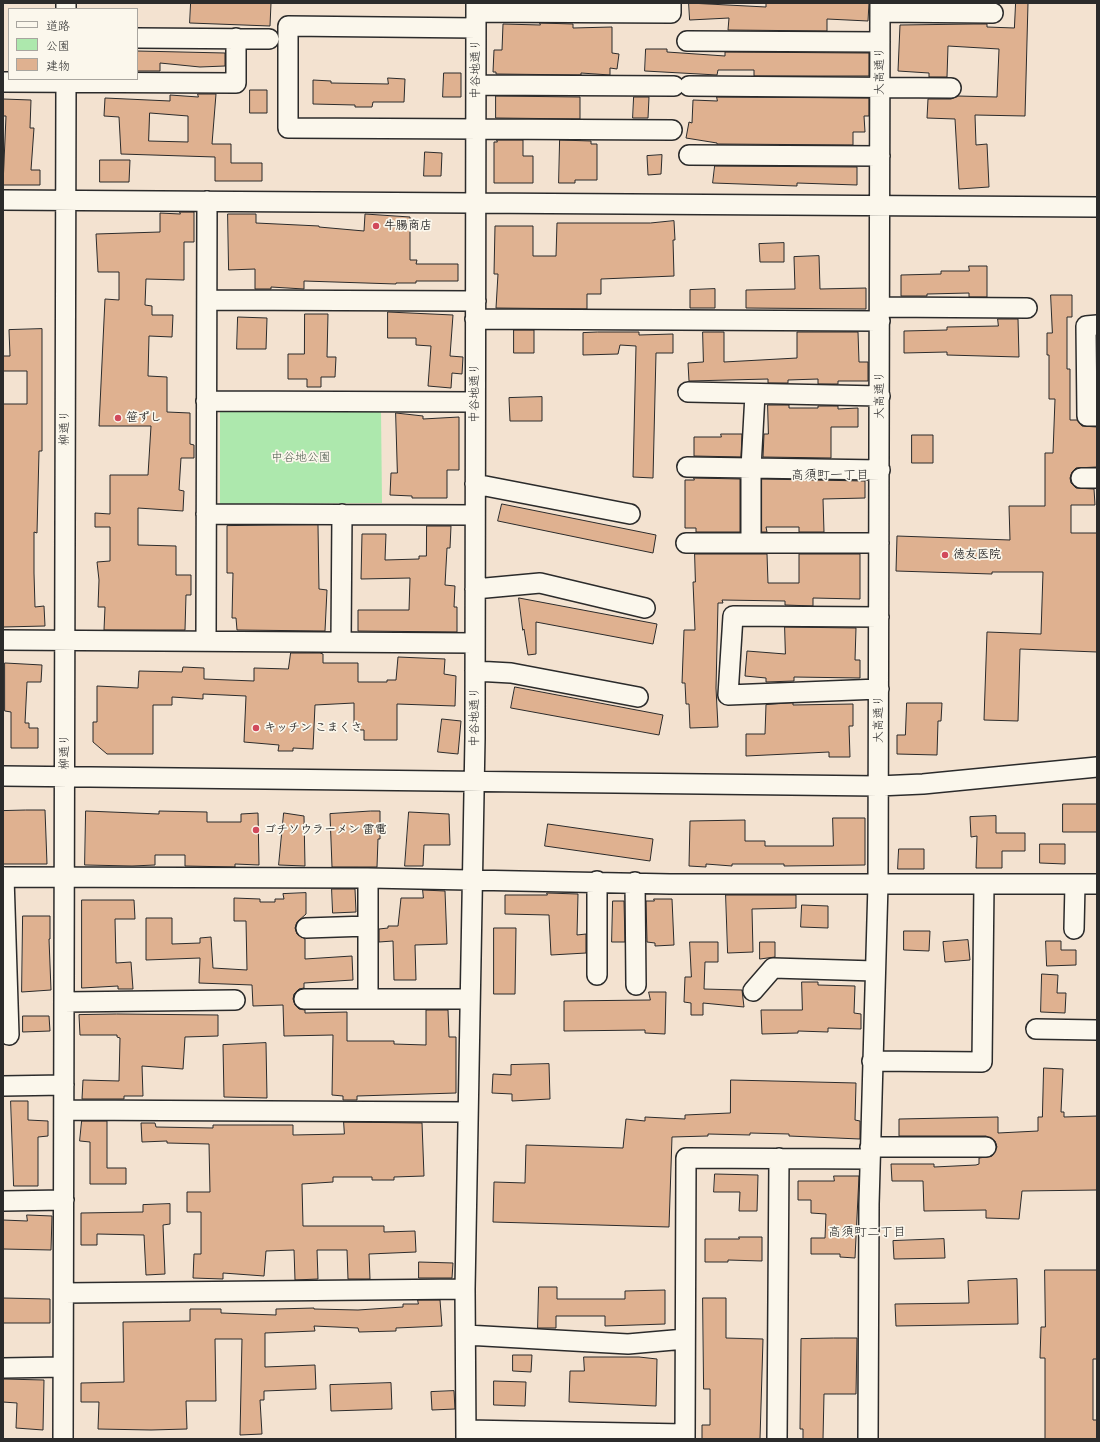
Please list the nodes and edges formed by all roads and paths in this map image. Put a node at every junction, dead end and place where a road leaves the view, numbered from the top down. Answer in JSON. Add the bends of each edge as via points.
{"nodes":[{"id":1,"x":671,"y":3,"type":"edge"},
{"id":2,"x":880,"y":8,"type":"edge"},
{"id":3,"x":993,"y":13,"type":"dead end"},
{"id":4,"x":476,"y":14,"type":"edge"},
{"id":5,"x":138,"y":38,"type":"edge"},
{"id":6,"x":236,"y":38,"type":"junction"},
{"id":7,"x":269,"y":39,"type":"dead end"},
{"id":8,"x":687,"y":41,"type":"dead end"},
{"id":9,"x":880,"y":42,"type":"junction"},
{"id":10,"x":66,"y":81,"type":"edge"},
{"id":11,"x":3,"y":82,"type":"edge"},
{"id":12,"x":476,"y":85,"type":"junction"},
{"id":13,"x":880,"y":87,"type":"junction"},
{"id":14,"x":951,"y":88,"type":"dead end"},
{"id":15,"x":476,"y":129,"type":"junction"},
{"id":16,"x":672,"y":130,"type":"dead end"},
{"id":17,"x":689,"y":155,"type":"dead end"},
{"id":18,"x":880,"y":156,"type":"junction"},
{"id":19,"x":3,"y":200,"type":"edge"},
{"id":20,"x":66,"y":200,"type":"junction"},
{"id":21,"x":207,"y":201,"type":"junction"},
{"id":22,"x":476,"y":203,"type":"junction"},
{"id":23,"x":880,"y":205,"type":"junction"},
{"id":24,"x":1097,"y":207,"type":"edge"},
{"id":25,"x":206,"y":300,"type":"junction"},
{"id":26,"x":1027,"y":308,"type":"dead end"},
{"id":27,"x":475,"y":310,"type":"junction"},
{"id":28,"x":880,"y":314,"type":"junction"},
{"id":29,"x":1097,"y":325,"type":"edge"},
{"id":30,"x":688,"y":392,"type":"dead end"},
{"id":31,"x":755,"y":394,"type":"junction"},
{"id":32,"x":880,"y":396,"type":"junction"},
{"id":33,"x":206,"y":400,"type":"junction"},
{"id":34,"x":475,"y":402,"type":"junction"},
{"id":35,"x":1097,"y":416,"type":"edge"},
{"id":36,"x":687,"y":466,"type":"dead end"},
{"id":37,"x":751,"y":468,"type":"junction"},
{"id":38,"x":880,"y":470,"type":"junction"},
{"id":39,"x":475,"y":484,"type":"junction"},
{"id":40,"x":206,"y":514,"type":"junction"},
{"id":41,"x":342,"y":514,"type":"junction"},
{"id":42,"x":630,"y":514,"type":"dead end"},
{"id":43,"x":475,"y":515,"type":"junction"},
{"id":44,"x":686,"y":543,"type":"dead end"},
{"id":45,"x":751,"y":543,"type":"junction"},
{"id":46,"x":879,"y":543,"type":"junction"},
{"id":47,"x":475,"y":589,"type":"junction"},
{"id":48,"x":645,"y":608,"type":"dead end"},
{"id":49,"x":879,"y":617,"type":"junction"},
{"id":50,"x":3,"y":640,"type":"edge"},
{"id":51,"x":65,"y":640,"type":"junction"},
{"id":52,"x":206,"y":641,"type":"junction"},
{"id":53,"x":341,"y":642,"type":"junction"},
{"id":54,"x":475,"y":642,"type":"junction"},
{"id":55,"x":475,"y":671,"type":"junction"},
{"id":56,"x":879,"y":689,"type":"junction"},
{"id":57,"x":638,"y":697,"type":"dead end"},
{"id":58,"x":1097,"y":767,"type":"edge"},
{"id":59,"x":3,"y":776,"type":"edge"},
{"id":60,"x":65,"y":777,"type":"junction"},
{"id":61,"x":474,"y":783,"type":"junction"},
{"id":62,"x":878,"y":786,"type":"junction"},
{"id":63,"x":4,"y":877,"type":"edge"},
{"id":64,"x":64,"y":877,"type":"junction"},
{"id":65,"x":368,"y":878,"type":"junction"},
{"id":66,"x":471,"y":880,"type":"junction"},
{"id":67,"x":597,"y":881,"type":"junction"},
{"id":68,"x":635,"y":882,"type":"junction"},
{"id":69,"x":878,"y":884,"type":"junction"},
{"id":70,"x":984,"y":884,"type":"junction"},
{"id":71,"x":1075,"y":884,"type":"junction"},
{"id":72,"x":1097,"y":884,"type":"edge"},
{"id":73,"x":368,"y":926,"type":"junction"},
{"id":74,"x":306,"y":928,"type":"dead end"},
{"id":75,"x":1074,"y":929,"type":"dead end"},
{"id":76,"x":875,"y":971,"type":"junction"},
{"id":77,"x":597,"y":975,"type":"dead end"},
{"id":78,"x":636,"y":985,"type":"dead end"},
{"id":79,"x":753,"y":991,"type":"dead end"},
{"id":80,"x":304,"y":999,"type":"dead end"},
{"id":81,"x":368,"y":999,"type":"junction"},
{"id":82,"x":470,"y":999,"type":"junction"},
{"id":83,"x":235,"y":1000,"type":"dead end"},
{"id":84,"x":64,"y":1002,"type":"junction"},
{"id":85,"x":1036,"y":1029,"type":"dead end"},
{"id":86,"x":1097,"y":1030,"type":"edge"},
{"id":87,"x":9,"y":1035,"type":"dead end"},
{"id":88,"x":872,"y":1062,"type":"junction"},
{"id":89,"x":64,"y":1085,"type":"junction"},
{"id":90,"x":3,"y":1086,"type":"edge"},
{"id":91,"x":64,"y":1110,"type":"junction"},
{"id":92,"x":468,"y":1112,"type":"junction"},
{"id":93,"x":986,"y":1147,"type":"dead end"},
{"id":94,"x":870,"y":1153,"type":"junction"},
{"id":95,"x":779,"y":1158,"type":"junction"},
{"id":96,"x":64,"y":1200,"type":"junction"},
{"id":97,"x":3,"y":1201,"type":"edge"},
{"id":98,"x":465,"y":1289,"type":"junction"},
{"id":99,"x":64,"y":1292,"type":"junction"},
{"id":100,"x":466,"y":1335,"type":"junction"},
{"id":101,"x":685,"y":1339,"type":"junction"},
{"id":102,"x":63,"y":1367,"type":"junction"},
{"id":103,"x":3,"y":1368,"type":"edge"},
{"id":104,"x":466,"y":1435,"type":"edge"},
{"id":105,"x":685,"y":1436,"type":"edge"},
{"id":106,"x":63,"y":1439,"type":"edge"},
{"id":107,"x":777,"y":1439,"type":"edge"},
{"id":108,"x":868,"y":1439,"type":"edge"}],
"edges":[{"from":1,"to":4,"type":"street","via":[[671,13]]},
{"from":2,"to":3,"type":"street"},
{"from":2,"to":9,"type":"street","name":"大高通り"},
{"from":4,"to":12,"type":"street","name":"中谷地通り"},
{"from":4,"to":15,"type":"street","via":[[288,26],[288,128]]},
{"from":5,"to":6,"type":"street"},
{"from":6,"to":7,"type":"street"},
{"from":6,"to":10,"type":"street","via":[[236,83]]},
{"from":8,"to":9,"type":"street"},
{"from":9,"to":13,"type":"street","name":"大高通り"},
{"from":10,"to":11,"type":"street"},
{"from":10,"to":20,"type":"street","name":"柳通り"},
{"from":12,"to":13,"type":"street"},
{"from":12,"to":15,"type":"street","name":"中谷地通り"},
{"from":13,"to":14,"type":"street"},
{"from":13,"to":18,"type":"street","name":"大高通り"},
{"from":15,"to":16,"type":"street"},
{"from":15,"to":22,"type":"street","name":"中谷地通り"},
{"from":17,"to":18,"type":"street"},
{"from":18,"to":23,"type":"street","name":"大高通り"},
{"from":19,"to":20,"type":"street"},
{"from":20,"to":21,"type":"street"},
{"from":20,"to":51,"type":"street","name":"柳通り"},
{"from":21,"to":22,"type":"street"},
{"from":21,"to":25,"type":"street"},
{"from":22,"to":23,"type":"street"},
{"from":22,"to":27,"type":"street","name":"中谷地通り"},
{"from":23,"to":24,"type":"street"},
{"from":23,"to":28,"type":"street","name":"大高通り"},
{"from":25,"to":27,"type":"street"},
{"from":25,"to":33,"type":"street"},
{"from":26,"to":28,"type":"street"},
{"from":27,"to":28,"type":"street"},
{"from":27,"to":34,"type":"street","name":"中谷地通り"},
{"from":28,"to":32,"type":"street","name":"大高通り"},
{"from":29,"to":35,"type":"street","via":[[1086,326],[1086,333],[1087,416]]},
{"from":30,"to":31,"type":"street"},
{"from":31,"to":32,"type":"street"},
{"from":31,"to":37,"type":"street"},
{"from":32,"to":38,"type":"street","name":"大高通り"},
{"from":33,"to":34,"type":"street"},
{"from":33,"to":40,"type":"street"},
{"from":34,"to":39,"type":"street","name":"中谷地通り"},
{"from":36,"to":37,"type":"street"},
{"from":37,"to":38,"type":"street"},
{"from":37,"to":45,"type":"street"},
{"from":38,"to":46,"type":"street","name":"大高通り"},
{"from":39,"to":42,"type":"street"},
{"from":39,"to":43,"type":"street","name":"中谷地通り"},
{"from":40,"to":41,"type":"street"},
{"from":40,"to":52,"type":"street"},
{"from":41,"to":43,"type":"street"},
{"from":41,"to":53,"type":"street"},
{"from":43,"to":47,"type":"street","name":"中谷地通り"},
{"from":44,"to":45,"type":"street"},
{"from":45,"to":46,"type":"street"},
{"from":46,"to":49,"type":"street","name":"大高通り"},
{"from":47,"to":48,"type":"street","via":[[540,583]]},
{"from":47,"to":54,"type":"street","name":"中谷地通り"},
{"from":49,"to":56,"type":"street","name":"大高通り"},
{"from":49,"to":56,"type":"street","via":[[732,616],[728,695]]},
{"from":50,"to":51,"type":"street"},
{"from":51,"to":52,"type":"street"},
{"from":51,"to":60,"type":"street","name":"柳通り"},
{"from":52,"to":53,"type":"street"},
{"from":53,"to":54,"type":"street"},
{"from":54,"to":55,"type":"street","name":"中谷地通り"},
{"from":55,"to":57,"type":"street","via":[[511,673]]},
{"from":55,"to":61,"type":"street","name":"中谷地通り"},
{"from":56,"to":62,"type":"street","name":"大高通り"},
{"from":58,"to":62,"type":"street"},
{"from":59,"to":60,"type":"street"},
{"from":60,"to":61,"type":"street"},
{"from":60,"to":64,"type":"street","name":"柳通り"},
{"from":61,"to":62,"type":"street"},
{"from":61,"to":66,"type":"street","name":"中谷地通り"},
{"from":62,"to":69,"type":"street","name":"大高通り"},
{"from":63,"to":64,"type":"street"},
{"from":63,"to":87,"type":"street"},
{"from":64,"to":65,"type":"street"},
{"from":64,"to":84,"type":"street","name":"柳通り"},
{"from":65,"to":66,"type":"street"},
{"from":65,"to":73,"type":"street"},
{"from":66,"to":67,"type":"street"},
{"from":66,"to":82,"type":"street","name":"中谷地通り"},
{"from":67,"to":68,"type":"street"},
{"from":67,"to":77,"type":"street"},
{"from":68,"to":69,"type":"street"},
{"from":68,"to":78,"type":"street"},
{"from":69,"to":70,"type":"street"},
{"from":69,"to":76,"type":"street","name":"大高通り"},
{"from":70,"to":71,"type":"street"},
{"from":70,"to":88,"type":"street","via":[[982,1062]]},
{"from":71,"to":72,"type":"street"},
{"from":71,"to":75,"type":"street"},
{"from":73,"to":74,"type":"street"},
{"from":73,"to":81,"type":"street"},
{"from":76,"to":79,"type":"street","via":[[774,968]]},
{"from":76,"to":88,"type":"street","name":"大高通り"},
{"from":80,"to":81,"type":"street"},
{"from":81,"to":82,"type":"street"},
{"from":82,"to":92,"type":"street","name":"中谷地通り"},
{"from":83,"to":84,"type":"street"},
{"from":84,"to":89,"type":"street","name":"柳通り"},
{"from":85,"to":86,"type":"street"},
{"from":88,"to":94,"type":"street","name":"大高通り"},
{"from":89,"to":90,"type":"street"},
{"from":89,"to":91,"type":"street","name":"柳通り"},
{"from":91,"to":92,"type":"street"},
{"from":91,"to":96,"type":"street","name":"柳通り"},
{"from":92,"to":98,"type":"street","name":"中谷地通り"},
{"from":93,"to":94,"type":"street"},
{"from":94,"to":95,"type":"street"},
{"from":94,"to":108,"type":"street","name":"大高通り"},
{"from":95,"to":101,"type":"street","via":[[686,1158]]},
{"from":95,"to":107,"type":"street"},
{"from":96,"to":97,"type":"street"},
{"from":96,"to":99,"type":"street","name":"柳通り"},
{"from":98,"to":99,"type":"street"},
{"from":98,"to":100,"type":"street","name":"中谷地通り"},
{"from":99,"to":102,"type":"street","name":"柳通り"},
{"from":100,"to":101,"type":"street","via":[[628,1344]]},
{"from":100,"to":104,"type":"street","name":"中谷地通り"},
{"from":101,"to":105,"type":"street"},
{"from":102,"to":103,"type":"street"},
{"from":102,"to":106,"type":"street","name":"柳通り"},
{"from":104,"to":105,"type":"street"}]}
